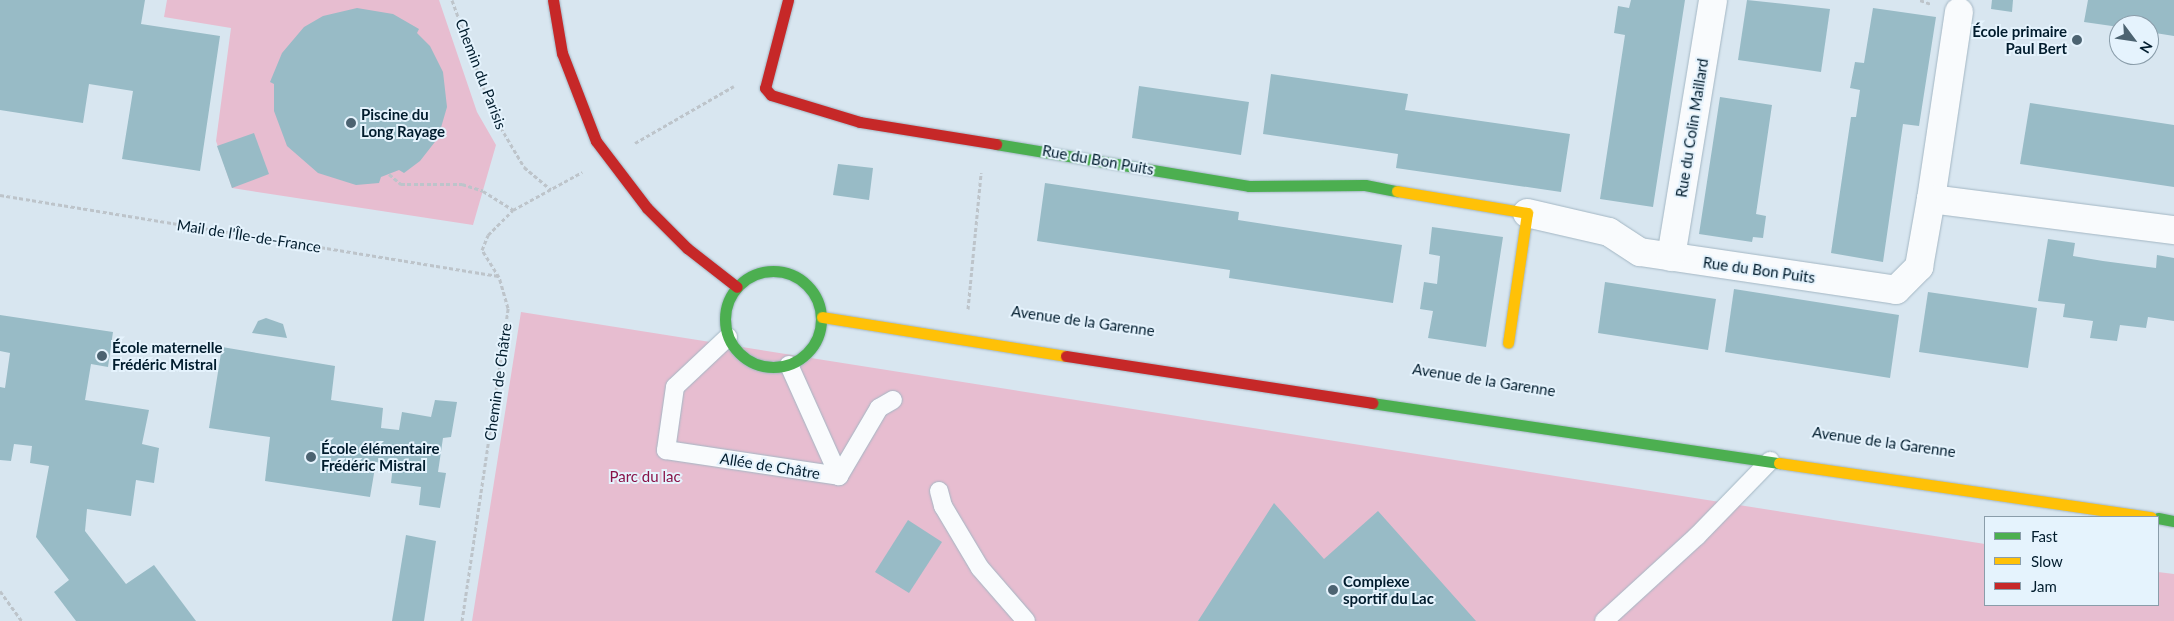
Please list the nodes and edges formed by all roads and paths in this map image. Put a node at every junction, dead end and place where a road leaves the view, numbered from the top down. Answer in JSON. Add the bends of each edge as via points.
{"nodes":[{"id":1,"x":452,"y":0,"type":"edge"},
{"id":2,"x":552,"y":0,"type":"edge"},
{"id":3,"x":788,"y":0,"type":"edge"},
{"id":4,"x":1712,"y":0,"type":"edge"},
{"id":5,"x":1959,"y":12,"type":"dead end"},
{"id":6,"x":764,"y":88,"type":"junction"},
{"id":7,"x":984,"y":141,"type":"junction"},
{"id":8,"x":635,"y":143,"type":"dead end"},
{"id":9,"x":585,"y":171,"type":"dead end"},
{"id":10,"x":389,"y":174,"type":"dead end"},
{"id":11,"x":551,"y":190,"type":"junction"},
{"id":12,"x":0,"y":195,"type":"edge"},
{"id":13,"x":1931,"y":198,"type":"junction"},
{"id":14,"x":514,"y":210,"type":"junction"},
{"id":15,"x":1527,"y":213,"type":"junction"},
{"id":16,"x":2174,"y":230,"type":"edge"},
{"id":17,"x":1671,"y":257,"type":"junction"},
{"id":18,"x":499,"y":277,"type":"junction"},
{"id":19,"x":737,"y":287,"type":"junction"},
{"id":20,"x":968,"y":311,"type":"dead end"},
{"id":21,"x":822,"y":317,"type":"junction"},
{"id":22,"x":728,"y":337,"type":"junction"},
{"id":23,"x":1508,"y":343,"type":"dead end"},
{"id":24,"x":789,"y":365,"type":"junction"},
{"id":25,"x":893,"y":400,"type":"dead end"},
{"id":26,"x":1770,"y":461,"type":"junction"},
{"id":27,"x":839,"y":476,"type":"junction"},
{"id":28,"x":939,"y":491,"type":"dead end"},
{"id":29,"x":2144,"y":516,"type":"edge"},
{"id":30,"x":2159,"y":518,"type":"edge"},
{"id":31,"x":2174,"y":521,"type":"edge"},
{"id":32,"x":0,"y":591,"type":"edge"},
{"id":33,"x":22,"y":621,"type":"edge"},
{"id":34,"x":462,"y":621,"type":"edge"},
{"id":35,"x":1026,"y":621,"type":"edge"},
{"id":36,"x":1604,"y":621,"type":"edge"}],
"edges":[{"from":1,"to":11,"type":"path","name":"Chemin du Parisis","via":[[494,116],[524,167]]},
{"from":2,"to":19,"type":"street","via":[[562,53],[596,141],[646,208],[687,248]]},
{"from":3,"to":6,"type":"street"},
{"from":4,"to":17,"type":"street","name":"Rue du Colin Maillard"},
{"from":5,"to":13,"type":"street","name":"Rue du Bon Puits"},
{"from":6,"to":7,"type":"street","name":"Rue du Bon Puits","via":[[771,95],[860,122]]},
{"from":6,"to":8,"type":"path","via":[[733,86]]},
{"from":7,"to":15,"type":"street","name":"Rue du Bon Puits","via":[[1249,186],[1365,185]]},
{"from":7,"to":20,"type":"path"},
{"from":9,"to":11,"type":"path","name":"Chemin de Châtre"},
{"from":10,"to":14,"type":"path","via":[[401,184],[462,184],[483,191]]},
{"from":11,"to":14,"type":"path","name":"Chemin de Châtre"},
{"from":12,"to":18,"type":"path","name":"Mail de l'Île-de-France"},
{"from":13,"to":16,"type":"street"},
{"from":13,"to":17,"type":"street","name":"Rue du Bon Puits","via":[[1919,267],[1896,290]]},
{"from":14,"to":18,"type":"path","name":"Chemin de Châtre","via":[[488,235],[482,250]]},
{"from":15,"to":17,"type":"street","name":"Rue du Bon Puits","via":[[1609,232],[1640,252]]},
{"from":15,"to":23,"type":"street"},
{"from":18,"to":34,"type":"path","name":"Chemin de Châtre","via":[[508,308],[505,342]]},
{"from":19,"to":21,"type":"street","via":[[765,271],[797,277],[818,301]]},
{"from":19,"to":22,"type":"street","via":[[726,311]]},
{"from":21,"to":24,"type":"street","via":[[813,346]]},
{"from":21,"to":26,"type":"street"},
{"from":22,"to":24,"type":"street","via":[[736,350],[760,366]]},
{"from":22,"to":27,"type":"lane","name":"Allée de Châtre","via":[[675,387],[666,450]]},
{"from":24,"to":27,"type":"lane"},
{"from":25,"to":27,"type":"lane","name":"Allée de Châtre","via":[[879,408]]},
{"from":26,"to":29,"type":"street"},
{"from":26,"to":36,"type":"lane","via":[[1697,536]]},
{"from":28,"to":35,"type":"lane","via":[[943,506],[980,568]]},
{"from":30,"to":31,"type":"street"},
{"from":32,"to":33,"type":"path"}]}
